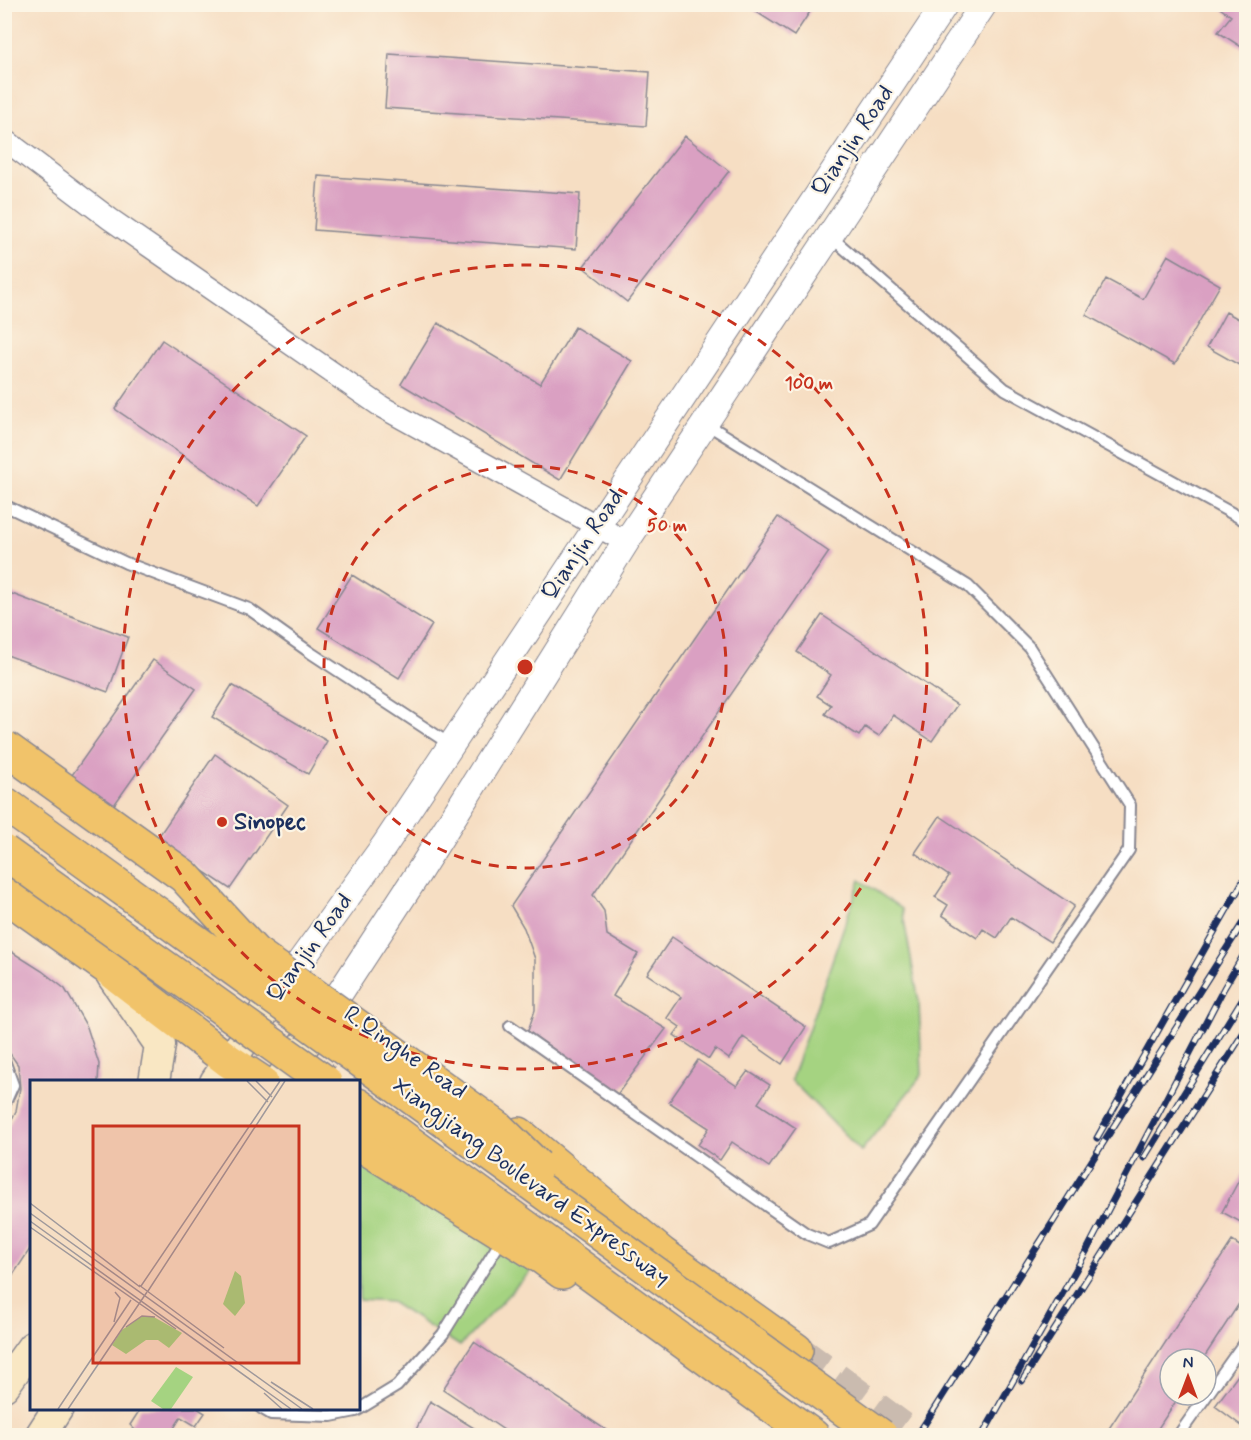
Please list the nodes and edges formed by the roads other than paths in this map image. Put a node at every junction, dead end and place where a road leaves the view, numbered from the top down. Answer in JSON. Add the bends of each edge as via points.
{"nodes":[{"id":1,"x":945,"y":4,"type":"edge"},
{"id":2,"x":984,"y":4,"type":"edge"},
{"id":3,"x":4,"y":139,"type":"edge"},
{"id":4,"x":830,"y":236,"type":"junction"},
{"id":5,"x":705,"y":423,"type":"junction"},
{"id":6,"x":4,"y":505,"type":"edge"},
{"id":7,"x":1246,"y":521,"type":"edge"},
{"id":8,"x":596,"y":525,"type":"junction"},
{"id":9,"x":626,"y":542,"type":"junction"},
{"id":10,"x":451,"y":745,"type":"junction"},
{"id":11,"x":4,"y":747,"type":"edge"},
{"id":12,"x":4,"y":768,"type":"edge"},
{"id":13,"x":4,"y":803,"type":"edge"},
{"id":14,"x":4,"y":852,"type":"edge"},
{"id":15,"x":4,"y":894,"type":"edge"},
{"id":16,"x":105,"y":966,"type":"junction"},
{"id":17,"x":292,"y":973,"type":"junction"},
{"id":18,"x":334,"y":1002,"type":"junction"},
{"id":19,"x":510,"y":1026,"type":"dead end"},
{"id":20,"x":4,"y":1060,"type":"edge"},
{"id":21,"x":222,"y":1071,"type":"edge"},
{"id":22,"x":154,"y":1080,"type":"edge"},
{"id":23,"x":254,"y":1080,"type":"edge"},
{"id":24,"x":280,"y":1080,"type":"edge"},
{"id":25,"x":322,"y":1080,"type":"edge"},
{"id":26,"x":4,"y":1105,"type":"edge"},
{"id":27,"x":360,"y":1107,"type":"edge"},
{"id":28,"x":360,"y":1144,"type":"edge"},
{"id":29,"x":360,"y":1154,"type":"edge"},
{"id":30,"x":439,"y":1194,"type":"junction"},
{"id":31,"x":505,"y":1234,"type":"junction"},
{"id":32,"x":630,"y":1254,"type":"junction"},
{"id":33,"x":1246,"y":1340,"type":"edge"},
{"id":34,"x":30,"y":1350,"type":"edge"},
{"id":35,"x":796,"y":1350,"type":"tunnel mouth"},
{"id":36,"x":4,"y":1386,"type":"edge"},
{"id":37,"x":360,"y":1409,"type":"edge"},
{"id":38,"x":57,"y":1410,"type":"edge"},
{"id":39,"x":264,"y":1410,"type":"edge"},
{"id":40,"x":358,"y":1410,"type":"edge"},
{"id":41,"x":754,"y":1412,"type":"dead end"},
{"id":42,"x":40,"y":1436,"type":"edge"},
{"id":43,"x":813,"y":1436,"type":"edge"},
{"id":44,"x":881,"y":1436,"type":"edge"},
{"id":45,"x":1178,"y":1436,"type":"edge"}],
"edges":[{"from":1,"to":8,"type":"street","name":"Qianjin Road"},
{"from":2,"to":4,"type":"street","name":"Qianjin Road"},
{"from":3,"to":8,"type":"street","via":[[110,219],[382,407]]},
{"from":4,"to":5,"type":"street","name":"Qianjin Road"},
{"from":4,"to":7,"type":"lane","via":[[1005,389]]},
{"from":5,"to":9,"type":"street","name":"Qianjin Road"},
{"from":5,"to":19,"type":"lane","via":[[968,586],[1029,647],[1130,805],[1129,850],[869,1225],[829,1243],[807,1234]]},
{"from":6,"to":10,"type":"lane","via":[[126,563],[249,609]]},
{"from":8,"to":9,"type":"street"},
{"from":8,"to":10,"type":"street","name":"Qianjin Road"},
{"from":9,"to":18,"type":"street","name":"Qianjin Road"},
{"from":10,"to":17,"type":"street","name":"Qianjin Road"},
{"from":11,"to":32,"type":"main road","bridge":true,"via":[[184,876],[254,952],[497,1127]]},
{"from":12,"to":17,"type":"main road","name":"R.Qinghe Road"},
{"from":13,"to":32,"type":"main road","name":"Xiangjiang Boulevard Expressway","bridge":true},
{"from":14,"to":25,"type":"main road","bridge":true},
{"from":15,"to":16,"type":"main road"},
{"from":16,"to":21,"type":"main road"},
{"from":16,"to":22,"type":"main road","via":[[160,1045]]},
{"from":17,"to":18,"type":"main road","name":"R.Qinghe Road"},
{"from":17,"to":21,"type":"main road","name":"Qianjin Road"},
{"from":18,"to":24,"type":"main road","name":"Qianjin Road"},
{"from":18,"to":35,"type":"main road","name":"R.Qinghe Road","via":[[507,1124],[662,1254]]},
{"from":20,"to":26,"type":"lane","via":[[13,1085]]},
{"from":21,"to":23,"type":"main road"},
{"from":27,"to":43,"type":"main road","name":"Xiangjiang Boulevard Expressway"},
{"from":28,"to":30,"type":"main road"},
{"from":29,"to":30,"type":"main road"},
{"from":30,"to":31,"type":"main road"},
{"from":31,"to":37,"type":"lane","via":[[443,1334],[397,1386]]},
{"from":31,"to":41,"type":"main road"},
{"from":32,"to":44,"type":"main road","name":"Xiangjiang Boulevard Expressway","bridge":true},
{"from":33,"to":45,"type":"lane"},
{"from":34,"to":36,"type":"main road"},
{"from":38,"to":42,"type":"main road"},
{"from":39,"to":40,"type":"lane","via":[[271,1414],[331,1416]]}]}
